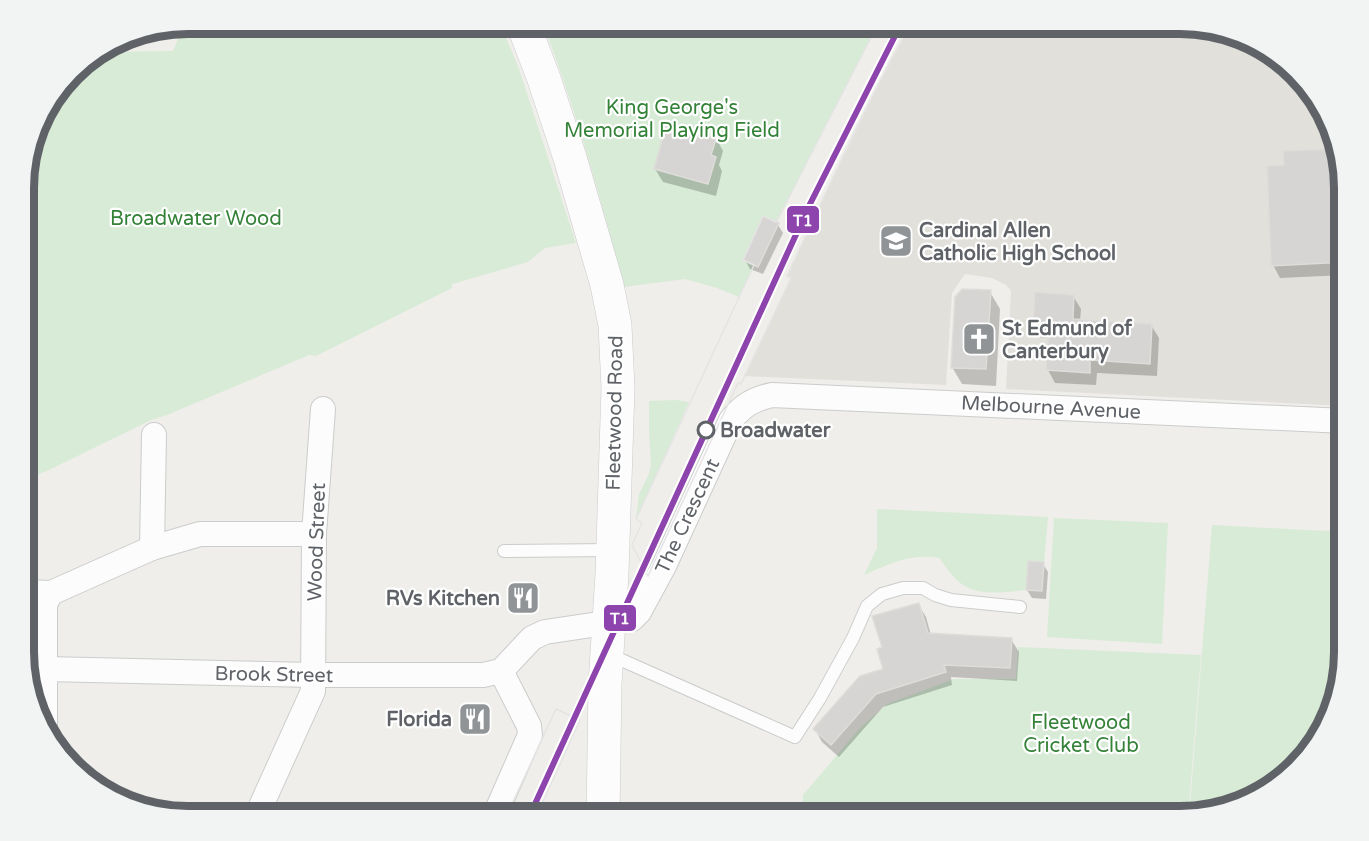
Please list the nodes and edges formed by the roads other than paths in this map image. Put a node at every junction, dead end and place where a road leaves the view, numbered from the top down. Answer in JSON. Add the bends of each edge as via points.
{"nodes":[{"id":1,"x":527,"y":35,"type":"edge"},
{"id":2,"x":758,"y":398,"type":"joint"},
{"id":3,"x":323,"y":409,"type":"dead end"},
{"id":4,"x":1334,"y":420,"type":"edge"},
{"id":5,"x":154,"y":435,"type":"dead end"},
{"id":6,"x":314,"y":534,"type":"junction"},
{"id":7,"x":152,"y":548,"type":"junction"},
{"id":8,"x":611,"y":550,"type":"junction"},
{"id":9,"x":504,"y":551,"type":"dead end"},
{"id":10,"x":34,"y":592,"type":"edge"},
{"id":11,"x":51,"y":593,"type":"junction"},
{"id":12,"x":1020,"y":607,"type":"dead end"},
{"id":13,"x":607,"y":638,"type":"junction"},
{"id":14,"x":45,"y":669,"type":"junction"},
{"id":15,"x":501,"y":671,"type":"junction"},
{"id":16,"x":314,"y":675,"type":"junction"},
{"id":17,"x":45,"y":708,"type":"edge"},
{"id":18,"x":261,"y":806,"type":"edge"},
{"id":19,"x":499,"y":806,"type":"edge"},
{"id":20,"x":603,"y":806,"type":"edge"}],
"edges":[{"from":1,"to":8,"type":"street","name":"Fleetwood Road","via":[[570,158],[620,324]]},
{"from":2,"to":4,"type":"street","name":"Melbourne Avenue","via":[[799,395]]},
{"from":2,"to":13,"type":"street","name":"The Crescent","via":[[731,420],[664,567],[639,612]]},
{"from":3,"to":6,"type":"street","name":"Wood Street"},
{"from":5,"to":7,"type":"street"},
{"from":6,"to":7,"type":"street","via":[[200,534]]},
{"from":6,"to":16,"type":"street","name":"Wood Street"},
{"from":7,"to":11,"type":"street"},
{"from":8,"to":9,"type":"lane"},
{"from":8,"to":13,"type":"street","name":"Fleetwood Road"},
{"from":10,"to":11,"type":"street"},
{"from":11,"to":14,"type":"street","via":[[45,604]]},
{"from":12,"to":13,"type":"lane","via":[[951,600],[923,588],[882,594],[867,606],[820,698],[795,736]]},
{"from":13,"to":15,"type":"street","via":[[545,632],[532,638]]},
{"from":13,"to":20,"type":"street","name":"Fleetwood Road"},
{"from":14,"to":16,"type":"street","name":"Brook Street"},
{"from":14,"to":17,"type":"street"},
{"from":15,"to":16,"type":"street","name":"Brook Street","via":[[483,675]]},
{"from":15,"to":19,"type":"street","via":[[530,735]]},
{"from":16,"to":18,"type":"street","name":"Wood Street","via":[[310,699]]}]}
